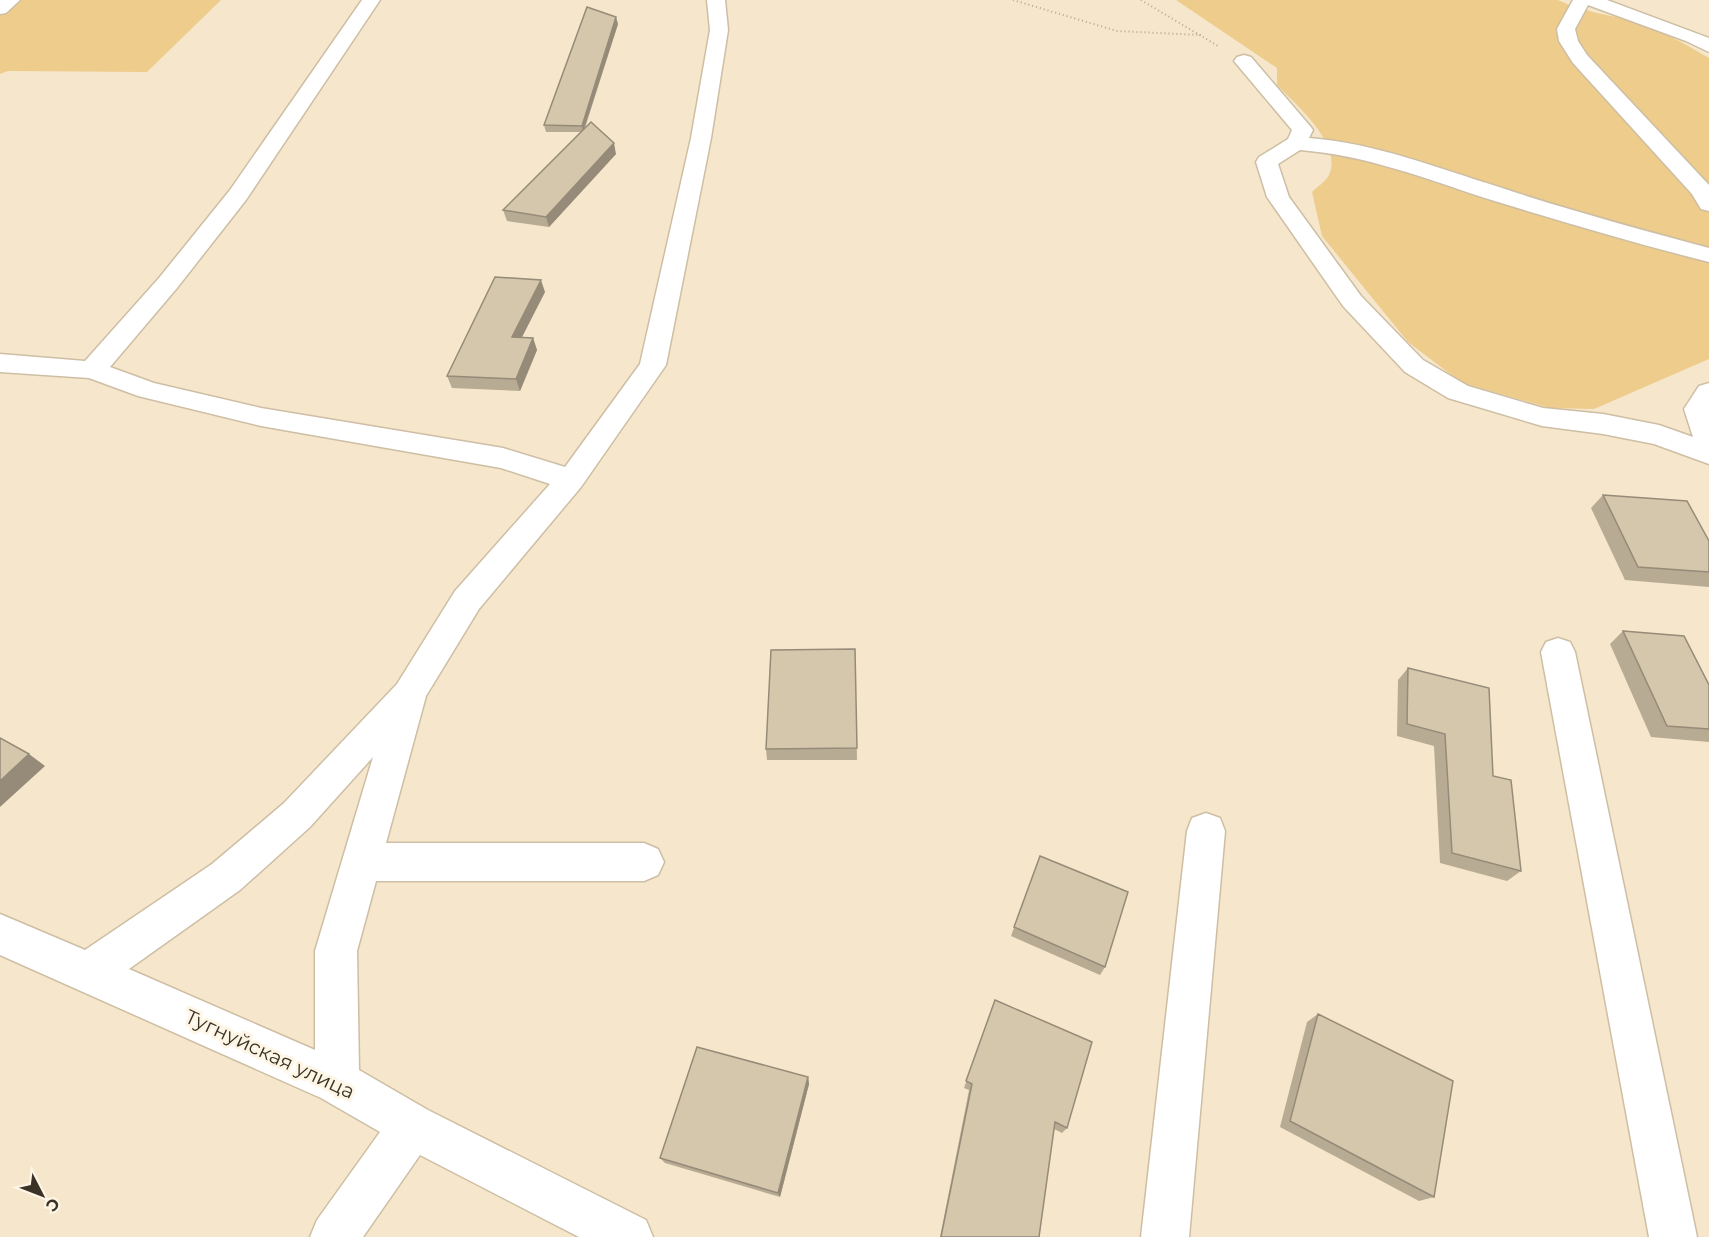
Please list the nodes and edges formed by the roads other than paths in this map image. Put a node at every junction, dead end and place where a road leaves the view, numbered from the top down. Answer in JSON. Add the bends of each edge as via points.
{"nodes":[{"id":1,"x":11,"y":0,"type":"edge"},
{"id":2,"x":371,"y":0,"type":"edge"},
{"id":3,"x":716,"y":0,"type":"edge"},
{"id":4,"x":1582,"y":0,"type":"edge"},
{"id":5,"x":1591,"y":0,"type":"edge"},
{"id":6,"x":1596,"y":0,"type":"edge"},
{"id":7,"x":0,"y":9,"type":"edge"},
{"id":8,"x":1693,"y":37,"type":"junction"},
{"id":9,"x":1709,"y":46,"type":"edge"},
{"id":10,"x":1244,"y":61,"type":"road end"},
{"id":11,"x":1296,"y":143,"type":"junction"},
{"id":12,"x":1709,"y":204,"type":"edge"},
{"id":13,"x":1709,"y":255,"type":"edge"},
{"id":14,"x":0,"y":363,"type":"edge"},
{"id":15,"x":92,"y":370,"type":"junction"},
{"id":16,"x":1709,"y":392,"type":"edge"},
{"id":17,"x":1709,"y":444,"type":"edge"},
{"id":18,"x":1709,"y":454,"type":"edge"},
{"id":19,"x":571,"y":480,"type":"junction"},
{"id":20,"x":1558,"y":652,"type":"dead end"},
{"id":21,"x":410,"y":692,"type":"junction"},
{"id":22,"x":1206,"y":831,"type":"dead end"},
{"id":23,"x":361,"y":862,"type":"junction"},
{"id":24,"x":644,"y":862,"type":"dead end"},
{"id":25,"x":0,"y":934,"type":"edge"},
{"id":26,"x":88,"y":972,"type":"junction"},
{"id":27,"x":337,"y":1082,"type":"junction"},
{"id":28,"x":412,"y":1126,"type":"junction"},
{"id":29,"x":334,"y":1237,"type":"edge"},
{"id":30,"x":628,"y":1237,"type":"edge"},
{"id":31,"x":1165,"y":1237,"type":"edge"},
{"id":32,"x":1673,"y":1237,"type":"edge"}],
"edges":[{"from":1,"to":7,"type":"street"},
{"from":2,"to":15,"type":"street","via":[[238,195]]},
{"from":3,"to":19,"type":"street","via":[[719,30],[701,138],[653,365]]},
{"from":4,"to":12,"type":"street","via":[[1564,27],[1565,37],[1580,59],[1702,191]]},
{"from":5,"to":8,"type":"street"},
{"from":6,"to":8,"type":"street","via":[[1705,22]]},
{"from":8,"to":9,"type":"street"},
{"from":10,"to":11,"type":"street","via":[[1303,130]]},
{"from":11,"to":13,"type":"street","via":[[1372,155],[1587,223]]},
{"from":11,"to":18,"type":"street","via":[[1268,162],[1278,197],[1352,301],[1414,366],[1458,392],[1542,417],[1659,435]]},
{"from":14,"to":15,"type":"street"},
{"from":15,"to":19,"type":"street","via":[[148,390],[261,417],[503,458]]},
{"from":16,"to":17,"type":"street","via":[[1698,409]]},
{"from":19,"to":21,"type":"street","via":[[467,600]]},
{"from":20,"to":32,"type":"street"},
{"from":21,"to":23,"type":"street"},
{"from":21,"to":26,"type":"street","via":[[288,823],[226,877]]},
{"from":22,"to":31,"type":"street"},
{"from":23,"to":24,"type":"street"},
{"from":23,"to":27,"type":"street","via":[[336,951]]},
{"from":25,"to":26,"type":"street","name":"Тугнуйская улица"},
{"from":26,"to":27,"type":"street","name":"Тугнуйская улица"},
{"from":27,"to":28,"type":"street","name":"Тугнуйская улица"},
{"from":28,"to":29,"type":"street"},
{"from":28,"to":30,"type":"street","name":"Тугнуйская улица"}]}
